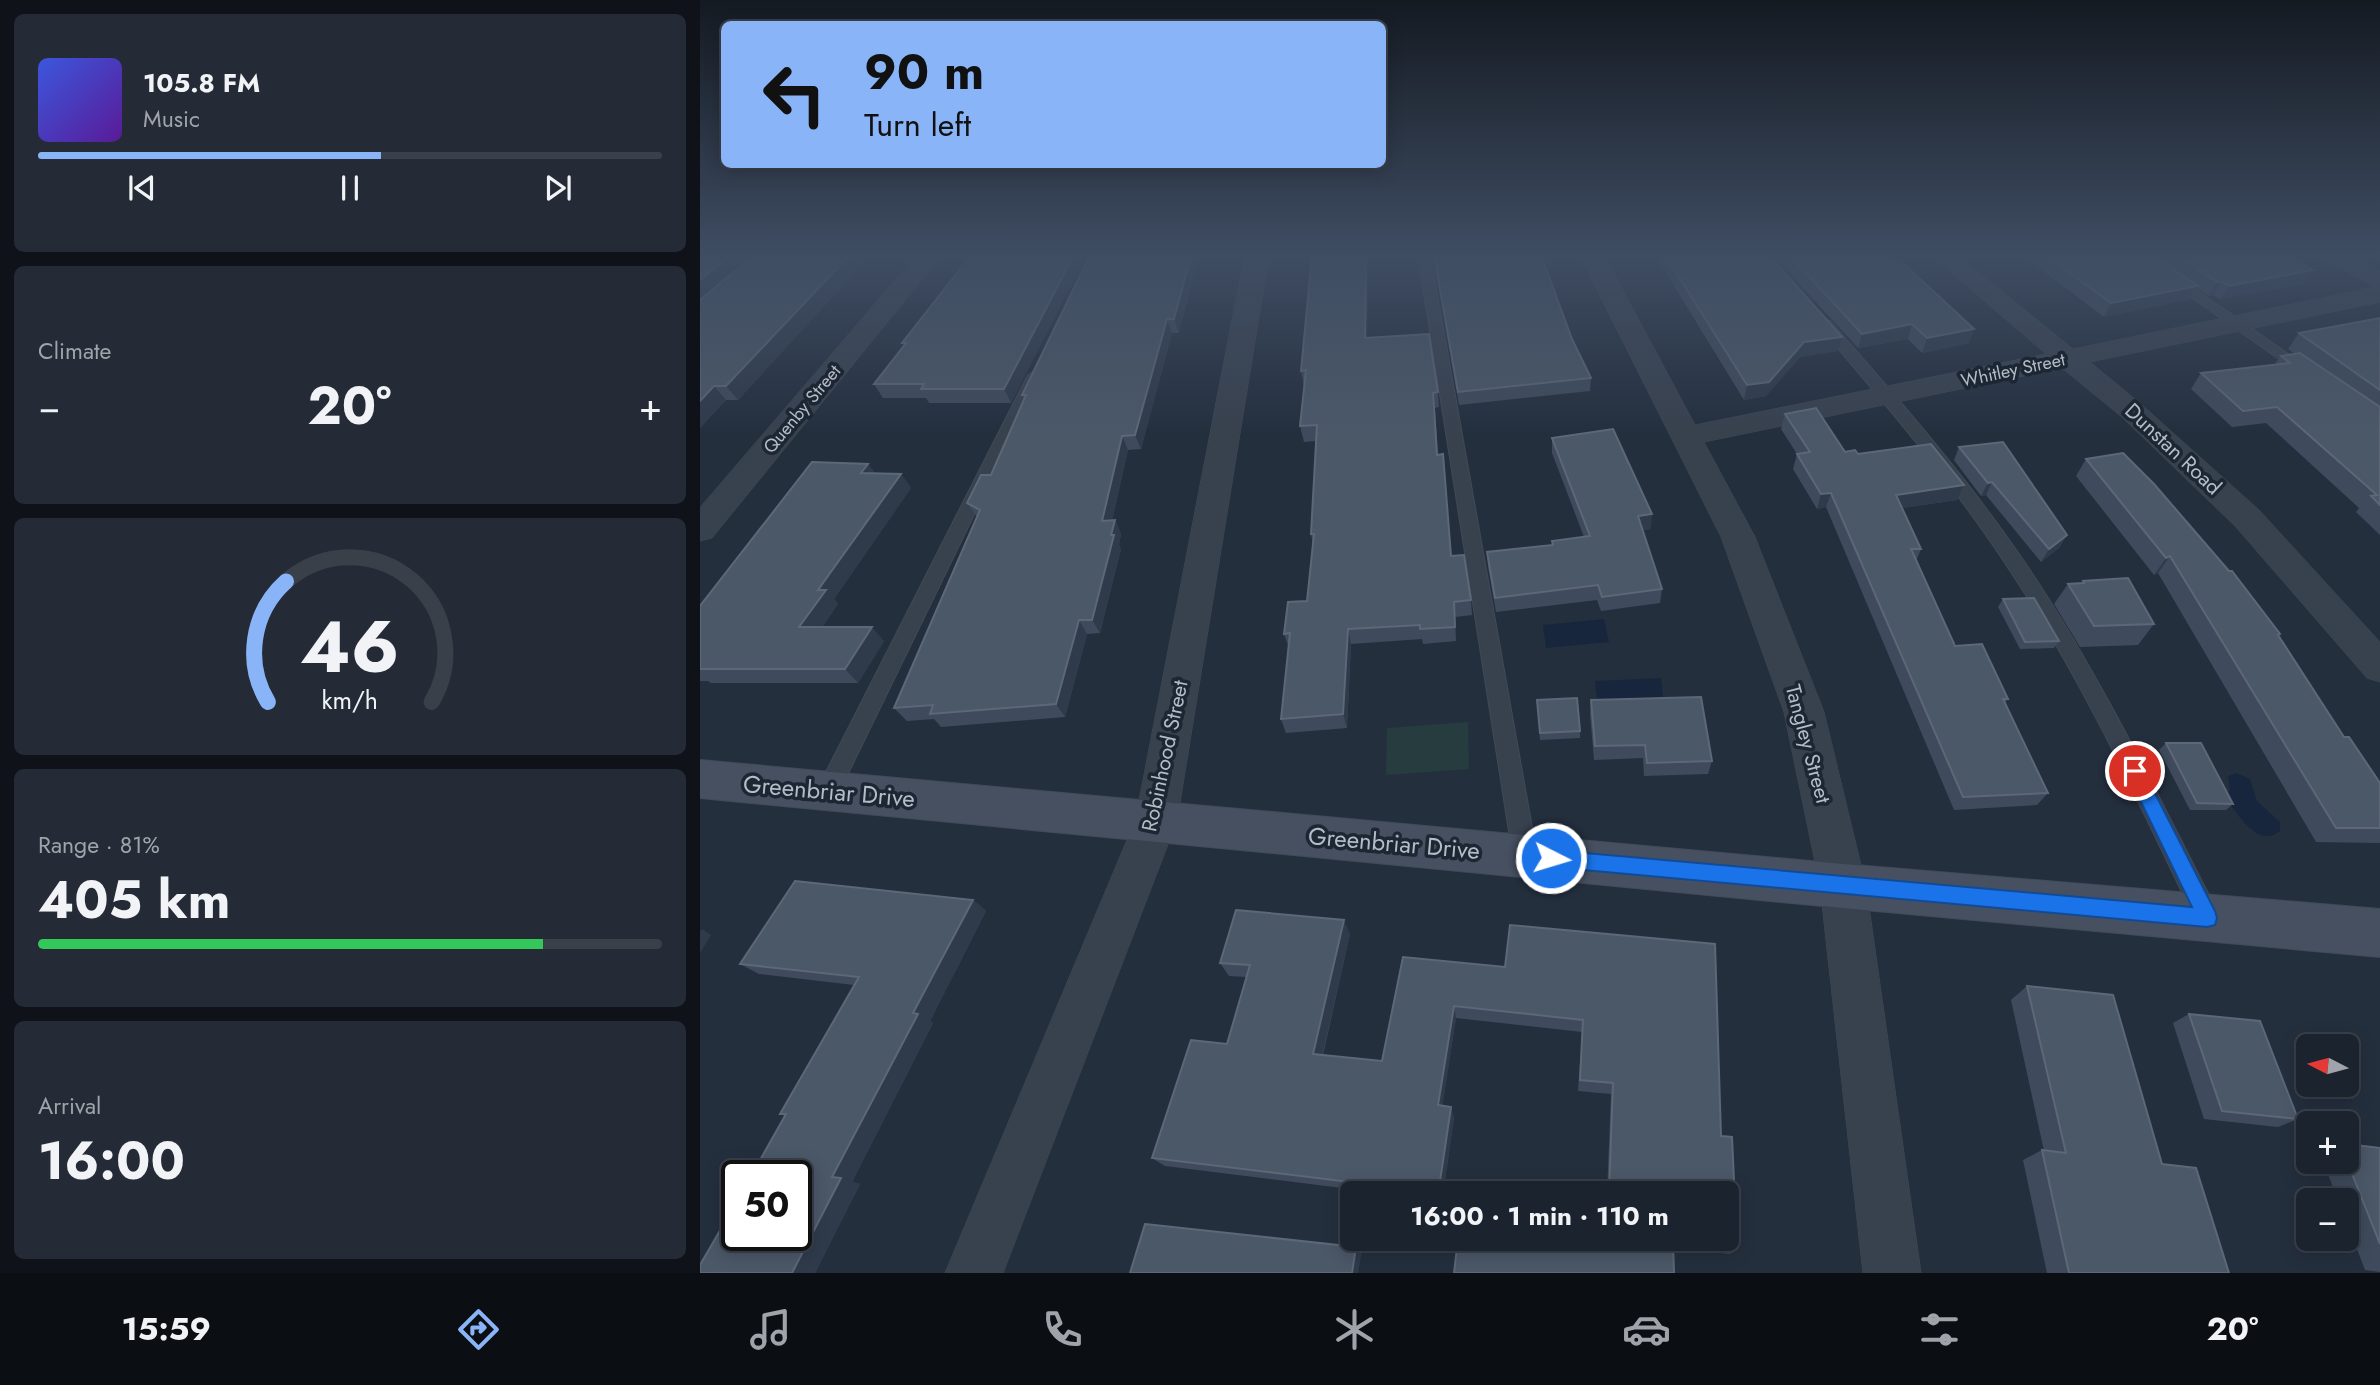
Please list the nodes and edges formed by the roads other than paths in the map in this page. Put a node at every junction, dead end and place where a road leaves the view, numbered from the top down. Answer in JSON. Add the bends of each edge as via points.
{"nodes":[{"id":1,"x":880,"y":314,"type":"edge"},
{"id":2,"x":1246,"y":314,"type":"edge"},
{"id":3,"x":1434,"y":314,"type":"edge"},
{"id":4,"x":1624,"y":314,"type":"edge"},
{"id":5,"x":2014,"y":314,"type":"edge"},
{"id":6,"x":2226,"y":314,"type":"edge"},
{"id":7,"x":2281,"y":314,"type":"edge"},
{"id":8,"x":1816,"y":315,"type":"edge"},
{"id":9,"x":2239,"y":323,"type":"junction"},
{"id":10,"x":1046,"y":353,"type":"edge"},
{"id":11,"x":2068,"y":359,"type":"junction"},
{"id":12,"x":2315,"y":377,"type":"edge"},
{"id":13,"x":1887,"y":395,"type":"junction"},
{"id":14,"x":1688,"y":436,"type":"junction"},
{"id":15,"x":700,"y":530,"type":"edge"},
{"id":16,"x":2380,"y":667,"type":"edge"},
{"id":17,"x":700,"y":779,"type":"edge"},
{"id":18,"x":828,"y":791,"type":"junction"},
{"id":19,"x":1156,"y":821,"type":"junction"},
{"id":20,"x":1525,"y":856,"type":"junction"},
{"id":21,"x":1843,"y":886,"type":"junction"},
{"id":22,"x":2207,"y":918,"type":"junction"},
{"id":23,"x":2380,"y":933,"type":"edge"},
{"id":24,"x":974,"y":1273,"type":"edge"},
{"id":25,"x":1892,"y":1273,"type":"edge"}],
"edges":[{"from":1,"to":15,"type":"street","name":"Quenby Street"},
{"from":2,"to":19,"type":"street","name":"Robinhood Street"},
{"from":3,"to":20,"type":"lane"},
{"from":4,"to":14,"type":"street","name":"Tangley Street"},
{"from":5,"to":11,"type":"street","name":"Dunstan Road"},
{"from":6,"to":9,"type":"lane"},
{"from":7,"to":9,"type":"street","name":"Whitley Street"},
{"from":8,"to":13,"type":"lane"},
{"from":9,"to":11,"type":"street","name":"Whitley Street"},
{"from":9,"to":12,"type":"lane"},
{"from":10,"to":18,"type":"lane"},
{"from":11,"to":13,"type":"street","name":"Whitley Street"},
{"from":11,"to":16,"type":"street","name":"Dunstan Road","via":[[2132,411],[2247,518]]},
{"from":13,"to":14,"type":"street","name":"Whitley Street"},
{"from":13,"to":22,"type":"lane","via":[[1946,466],[2023,575],[2124,748]]},
{"from":14,"to":21,"type":"street","name":"Tangley Street","via":[[1738,537],[1804,712]]},
{"from":17,"to":18,"type":"main road","name":"Greenbriar Drive"},
{"from":18,"to":19,"type":"main road","name":"Greenbriar Drive"},
{"from":19,"to":20,"type":"main road","name":"Greenbriar Drive"},
{"from":19,"to":24,"type":"street","name":"Robinhood Street"},
{"from":20,"to":21,"type":"main road","name":"Greenbriar Drive"},
{"from":21,"to":22,"type":"main road","name":"Greenbriar Drive"},
{"from":21,"to":25,"type":"street","name":"Tangley Street"},
{"from":22,"to":23,"type":"main road","name":"Greenbriar Drive"}]}
